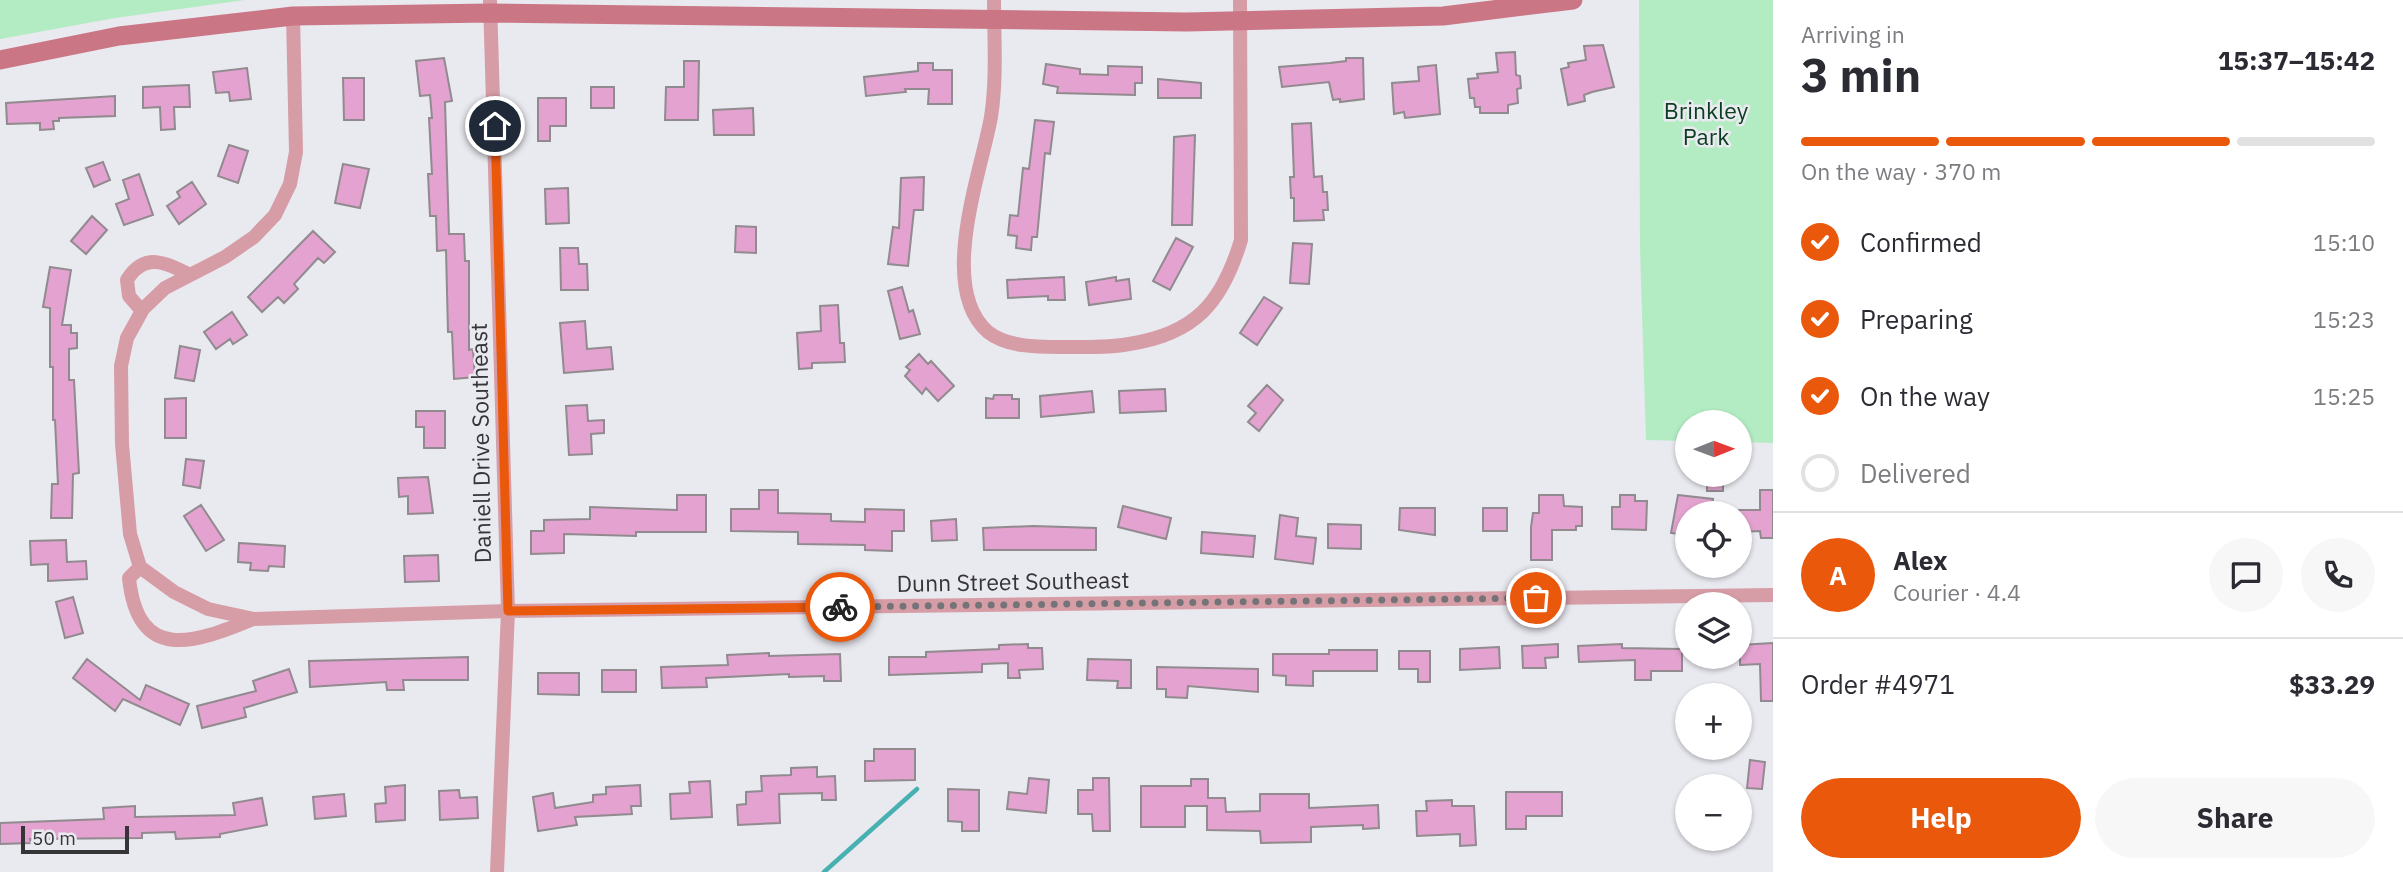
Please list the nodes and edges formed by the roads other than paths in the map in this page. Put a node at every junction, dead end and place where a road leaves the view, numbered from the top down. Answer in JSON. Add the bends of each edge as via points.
{"nodes":[{"id":1,"x":1240,"y":0,"type":"edge"},
{"id":2,"x":1573,"y":0,"type":"edge"},
{"id":3,"x":490,"y":7,"type":"edge"},
{"id":4,"x":751,"y":9,"type":"edge"},
{"id":5,"x":994,"y":10,"type":"edge"},
{"id":6,"x":293,"y":16,"type":"junction"},
{"id":7,"x":1240,"y":21,"type":"junction"},
{"id":8,"x":0,"y":60,"type":"edge"},
{"id":9,"x":190,"y":275,"type":"junction"},
{"id":10,"x":142,"y":311,"type":"junction"},
{"id":11,"x":140,"y":567,"type":"junction"},
{"id":12,"x":1773,"y":595,"type":"edge"},
{"id":13,"x":508,"y":611,"type":"junction"},
{"id":14,"x":254,"y":619,"type":"junction"},
{"id":15,"x":496,"y":872,"type":"edge"}],
"edges":[{"from":1,"to":7,"type":"street"},
{"from":2,"to":7,"type":"street","via":[[1457,15]]},
{"from":3,"to":4,"type":"street"},
{"from":3,"to":6,"type":"street"},
{"from":3,"to":13,"type":"street","name":"Daniell Drive Southeast"},
{"from":4,"to":5,"type":"street"},
{"from":5,"to":7,"type":"street"},
{"from":5,"to":7,"type":"street","via":[[991,114],[965,240],[964,282],[973,312],[989,332],[1013,344],[1047,347],[1119,346],[1158,340],[1191,323],[1214,302],[1241,240]]},
{"from":6,"to":8,"type":"street","via":[[119,36]]},
{"from":6,"to":9,"type":"street","via":[[296,152],[290,184],[275,215],[254,237]]},
{"from":9,"to":10,"type":"street","via":[[165,288]]},
{"from":9,"to":10,"type":"street","via":[[166,262],[148,261],[134,268],[127,280],[129,296]]},
{"from":10,"to":11,"type":"street","via":[[127,338],[121,366],[130,534]]},
{"from":11,"to":14,"type":"street","name":"Dunn Street Southeast","via":[[208,609]]},
{"from":11,"to":14,"type":"street","name":"Dunn Street Southeast","via":[[129,578],[132,606],[154,633],[179,642],[208,638]]},
{"from":12,"to":13,"type":"street","name":"Dunn Street Southeast"},
{"from":13,"to":14,"type":"street","name":"Dunn Street Southeast"},
{"from":13,"to":15,"type":"street","name":"Daniell Drive Southeast"}]}
